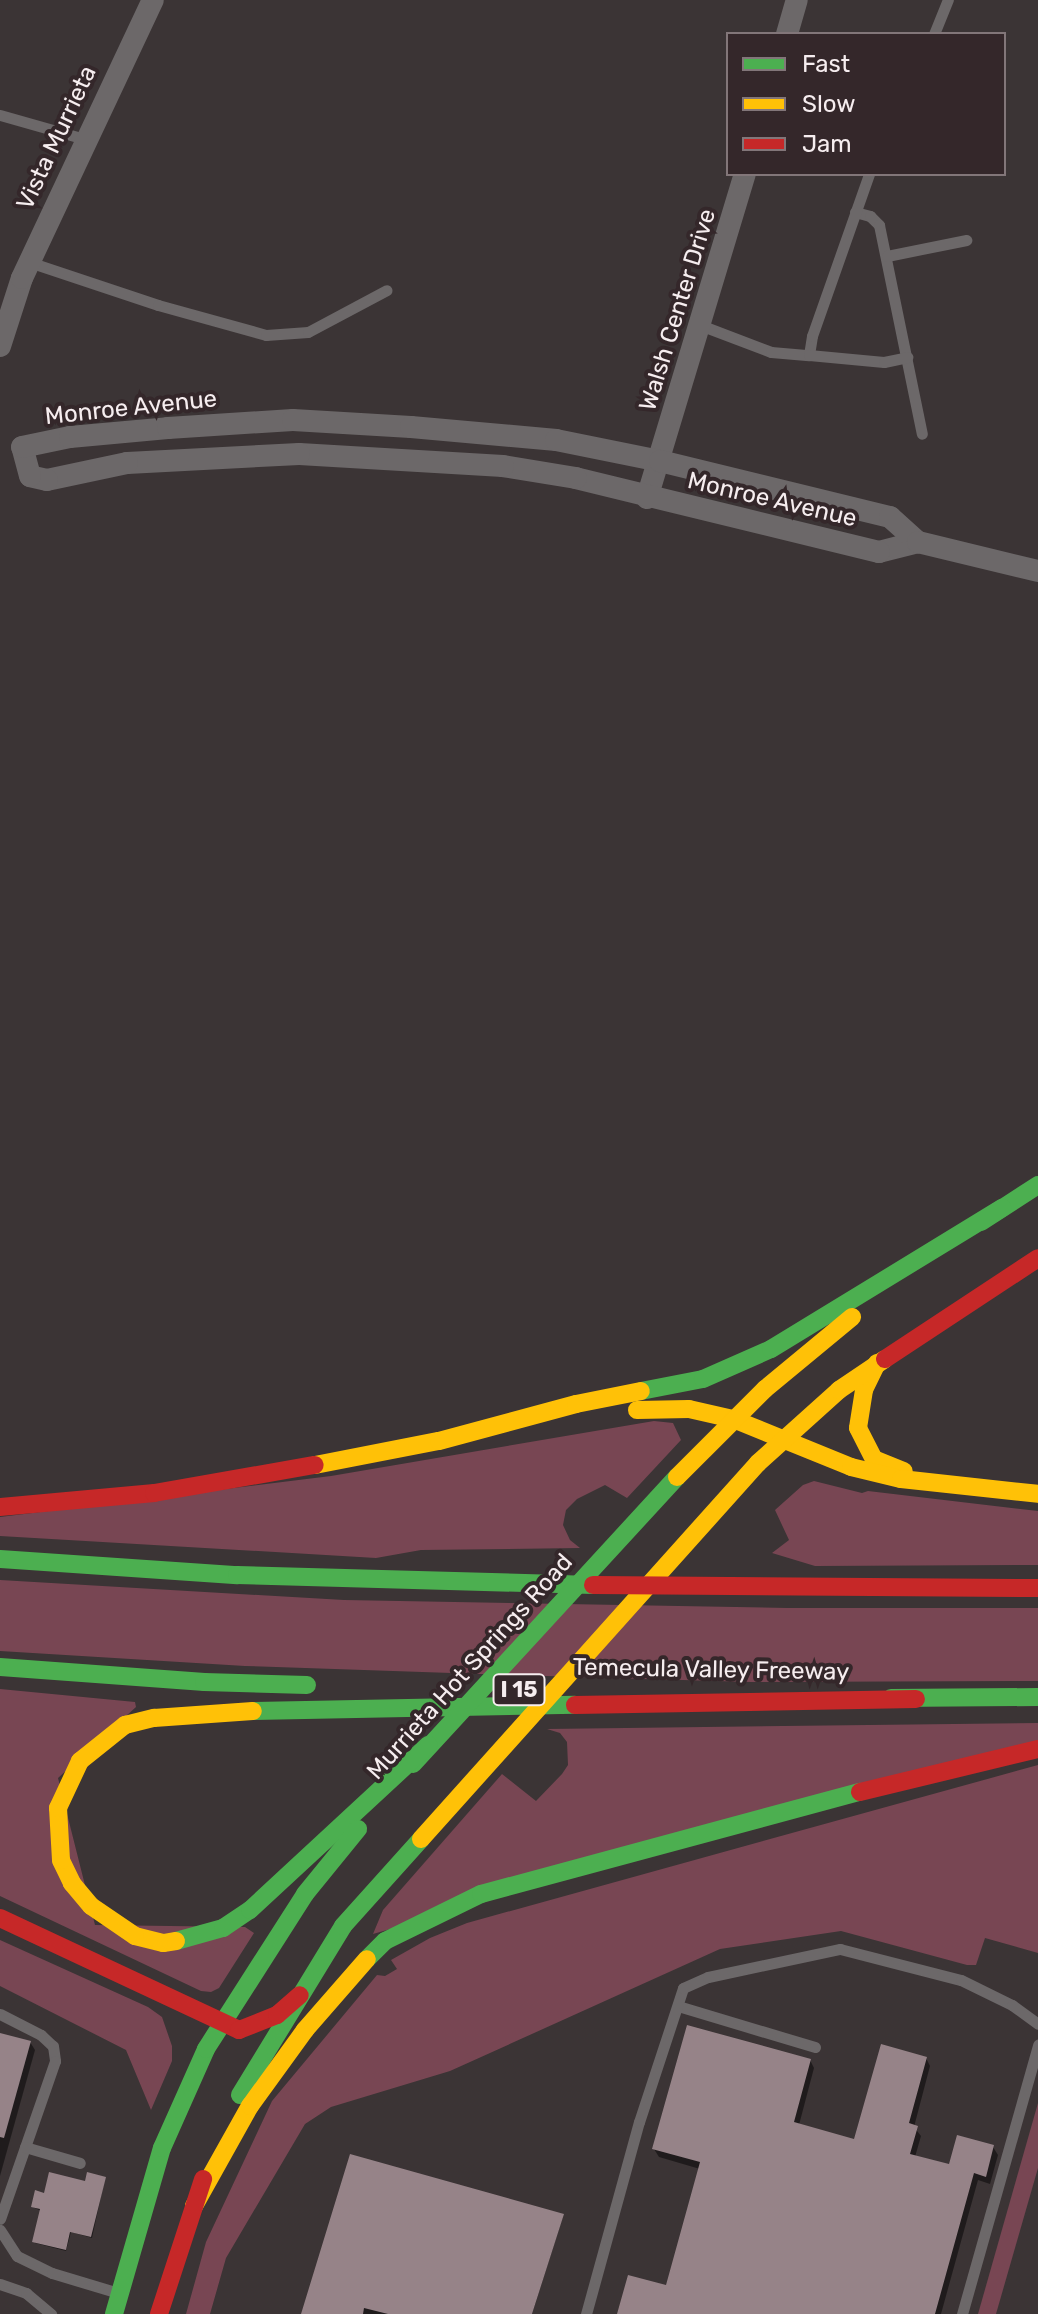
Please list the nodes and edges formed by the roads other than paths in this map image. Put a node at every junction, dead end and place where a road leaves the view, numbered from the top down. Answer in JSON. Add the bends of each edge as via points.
{"nodes":[{"id":1,"x":153,"y":0,"type":"edge"},
{"id":2,"x":797,"y":0,"type":"edge"},
{"id":3,"x":948,"y":0,"type":"edge"},
{"id":4,"x":788,"y":32,"type":"edge"},
{"id":5,"x":935,"y":32,"type":"edge"},
{"id":6,"x":0,"y":115,"type":"edge"},
{"id":7,"x":85,"y":139,"type":"junction"},
{"id":8,"x":744,"y":176,"type":"edge"},
{"id":9,"x":868,"y":176,"type":"edge"},
{"id":10,"x":855,"y":212,"type":"junction"},
{"id":11,"x":966,"y":240,"type":"dead end"},
{"id":12,"x":887,"y":256,"type":"junction"},
{"id":13,"x":29,"y":262,"type":"junction"},
{"id":14,"x":387,"y":290,"type":"dead end"},
{"id":15,"x":700,"y":325,"type":"junction"},
{"id":16,"x":0,"y":346,"type":"edge"},
{"id":17,"x":809,"y":355,"type":"junction"},
{"id":18,"x":907,"y":357,"type":"junction"},
{"id":19,"x":922,"y":434,"type":"dead end"},
{"id":20,"x":660,"y":461,"type":"junction"},
{"id":21,"x":647,"y":498,"type":"junction"},
{"id":22,"x":918,"y":542,"type":"junction"},
{"id":23,"x":1038,"y":571,"type":"edge"},
{"id":24,"x":1038,"y":1185,"type":"edge"},
{"id":25,"x":1002,"y":1208,"type":"junction"},
{"id":26,"x":1038,"y":1258,"type":"edge"},
{"id":27,"x":877,"y":1363,"type":"junction"},
{"id":28,"x":733,"y":1419,"type":"junction"},
{"id":29,"x":784,"y":1438,"type":"junction"},
{"id":30,"x":439,"y":1441,"type":"junction"},
{"id":31,"x":949,"y":1487,"type":"junction"},
{"id":32,"x":1038,"y":1494,"type":"edge"},
{"id":33,"x":0,"y":1507,"type":"edge"},
{"id":34,"x":0,"y":1559,"type":"edge"},
{"id":35,"x":1038,"y":1588,"type":"edge"},
{"id":36,"x":0,"y":1667,"type":"edge"},
{"id":37,"x":330,"y":1685,"type":"dead end"},
{"id":38,"x":457,"y":1688,"type":"dead end"},
{"id":39,"x":1038,"y":1697,"type":"edge"},
{"id":40,"x":916,"y":1699,"type":"junction"},
{"id":41,"x":428,"y":1745,"type":"junction"},
{"id":42,"x":1038,"y":1749,"type":"edge"},
{"id":43,"x":0,"y":1918,"type":"edge"},
{"id":44,"x":300,"y":1995,"type":"junction"},
{"id":45,"x":678,"y":2006,"type":"junction"},
{"id":46,"x":0,"y":2014,"type":"edge"},
{"id":47,"x":222,"y":2024,"type":"junction"},
{"id":48,"x":1038,"y":2024,"type":"edge"},
{"id":49,"x":1038,"y":2045,"type":"edge"},
{"id":50,"x":815,"y":2047,"type":"dead end"},
{"id":51,"x":25,"y":2147,"type":"junction"},
{"id":52,"x":80,"y":2163,"type":"dead end"},
{"id":53,"x":194,"y":2206,"type":"junction"},
{"id":54,"x":0,"y":2219,"type":"edge"},
{"id":55,"x":0,"y":2230,"type":"edge"},
{"id":56,"x":0,"y":2284,"type":"edge"},
{"id":57,"x":119,"y":2294,"type":"junction"},
{"id":58,"x":51,"y":2314,"type":"edge"},
{"id":59,"x":114,"y":2314,"type":"edge"},
{"id":60,"x":159,"y":2314,"type":"edge"},
{"id":61,"x":586,"y":2314,"type":"edge"},
{"id":62,"x":962,"y":2314,"type":"edge"}],
"edges":[{"from":1,"to":7,"type":"street","name":"Vista Murrieta"},
{"from":2,"to":4,"type":"street"},
{"from":3,"to":5,"type":"lane"},
{"from":6,"to":7,"type":"lane"},
{"from":7,"to":13,"type":"street","name":"Vista Murrieta"},
{"from":8,"to":15,"type":"street","name":"Walsh Center Drive"},
{"from":9,"to":10,"type":"lane"},
{"from":10,"to":12,"type":"lane","via":[[879,225]]},
{"from":10,"to":17,"type":"lane"},
{"from":11,"to":12,"type":"lane"},
{"from":12,"to":18,"type":"lane"},
{"from":13,"to":14,"type":"lane","via":[[266,335],[308,332]]},
{"from":13,"to":16,"type":"street","name":"Vista Murrieta"},
{"from":15,"to":17,"type":"lane","via":[[771,352]]},
{"from":15,"to":20,"type":"street","name":"Walsh Center Drive"},
{"from":17,"to":18,"type":"lane","via":[[884,362]]},
{"from":18,"to":19,"type":"lane"},
{"from":20,"to":21,"type":"street","name":"Walsh Center Drive"},
{"from":20,"to":21,"type":"street","name":"Monroe Avenue","via":[[556,440],[293,420],[70,437],[22,447],[30,476],[47,480],[127,463],[299,454],[503,466],[576,478]]},
{"from":20,"to":22,"type":"street","name":"Monroe Avenue","via":[[890,517]]},
{"from":21,"to":22,"type":"street","name":"Monroe Avenue","via":[[879,552]]},
{"from":22,"to":23,"type":"street","name":"Monroe Avenue"},
{"from":24,"to":25,"type":"main road","name":"Murrieta Hot Springs Road"},
{"from":25,"to":28,"type":"main road","name":"Murrieta Hot Springs Road","via":[[819,1343]]},
{"from":25,"to":30,"type":"main road","via":[[741,1365],[703,1379],[576,1404]]},
{"from":26,"to":27,"type":"main road"},
{"from":27,"to":29,"type":"main road"},
{"from":27,"to":31,"type":"main road","via":[[859,1409],[858,1428],[865,1444],[874,1459]]},
{"from":28,"to":29,"type":"main road"},
{"from":28,"to":30,"type":"main road","via":[[659,1407]]},
{"from":28,"to":41,"type":"main road","name":"Murrieta Hot Springs Road"},
{"from":29,"to":31,"type":"main road","via":[[851,1467]]},
{"from":29,"to":44,"type":"main road","via":[[343,1926]]},
{"from":30,"to":33,"type":"main road","via":[[154,1493]]},
{"from":31,"to":32,"type":"main road"},
{"from":34,"to":35,"type":"main road","via":[[473,1584]]},
{"from":36,"to":37,"type":"main road"},
{"from":38,"to":40,"type":"main road","name":"Temecula Valley Freeway","number":"I 15"},
{"from":39,"to":40,"type":"main road","name":"Temecula Valley Freeway","number":"I 15"},
{"from":40,"to":41,"type":"main road","via":[[154,1718],[125,1725],[80,1761],[58,1808],[61,1860],[91,1906],[114,1924],[163,1943],[194,1939],[250,1910]]},
{"from":41,"to":47,"type":"main road","name":"Murrieta Hot Springs Road","via":[[305,1894]]},
{"from":42,"to":53,"type":"main road","via":[[481,1894],[385,1941],[355,1970],[268,2081]]},
{"from":43,"to":47,"type":"main road"},
{"from":44,"to":47,"type":"main road","via":[[257,2025],[239,2030]]},
{"from":44,"to":53,"type":"main road","via":[[252,2071],[213,2148]]},
{"from":45,"to":48,"type":"lane","via":[[683,1988],[708,1977],[840,1949],[961,1980]]},
{"from":45,"to":50,"type":"lane"},
{"from":45,"to":61,"type":"lane","via":[[639,2122]]},
{"from":46,"to":51,"type":"lane","via":[[53,2046],[55,2061]]},
{"from":47,"to":57,"type":"main road","name":"Murrieta Hot Springs Road","via":[[185,2091],[162,2148]]},
{"from":49,"to":62,"type":"lane"},
{"from":51,"to":52,"type":"lane"},
{"from":51,"to":54,"type":"lane"},
{"from":53,"to":60,"type":"main road"},
{"from":55,"to":57,"type":"lane","via":[[17,2256]]},
{"from":56,"to":58,"type":"lane","via":[[26,2293]]},
{"from":57,"to":59,"type":"main road","name":"Murrieta Hot Springs Road"}]}
